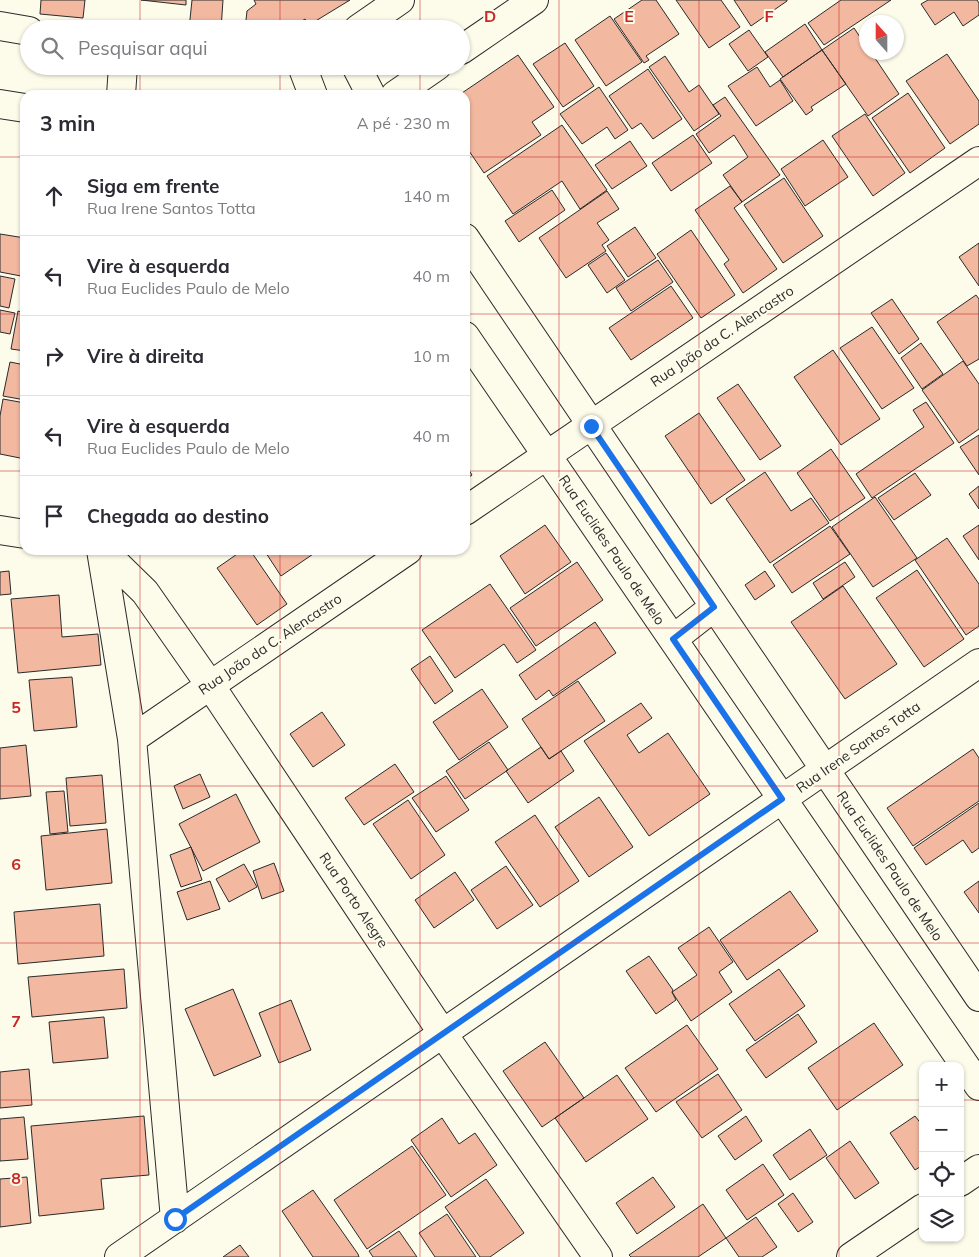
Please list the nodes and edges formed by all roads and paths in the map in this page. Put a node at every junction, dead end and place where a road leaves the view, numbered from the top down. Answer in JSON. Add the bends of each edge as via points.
{"nodes":[{"id":1,"x":400,"y":0,"type":"edge"},
{"id":2,"x":534,"y":0,"type":"edge"},
{"id":3,"x":371,"y":20,"type":"edge"},
{"id":4,"x":0,"y":26,"type":"edge"},
{"id":5,"x":20,"y":29,"type":"edge"},
{"id":6,"x":470,"y":44,"type":"edge"},
{"id":7,"x":122,"y":75,"type":"edge"},
{"id":8,"x":305,"y":75,"type":"edge"},
{"id":9,"x":361,"y":75,"type":"edge"},
{"id":10,"x":424,"y":75,"type":"edge"},
{"id":11,"x":121,"y":90,"type":"edge"},
{"id":12,"x":311,"y":90,"type":"edge"},
{"id":13,"x":368,"y":90,"type":"edge"},
{"id":14,"x":402,"y":90,"type":"edge"},
{"id":15,"x":0,"y":104,"type":"edge"},
{"id":16,"x":20,"y":107,"type":"edge"},
{"id":17,"x":979,"y":161,"type":"edge"},
{"id":18,"x":470,"y":245,"type":"edge"},
{"id":19,"x":470,"y":343,"type":"edge"},
{"id":20,"x":591,"y":426,"type":"junction"},
{"id":21,"x":547,"y":456,"type":"junction"},
{"id":22,"x":470,"y":508,"type":"edge"},
{"id":23,"x":0,"y":530,"type":"edge"},
{"id":24,"x":20,"y":533,"type":"edge"},
{"id":25,"x":102,"y":555,"type":"edge"},
{"id":26,"x":106,"y":555,"type":"edge"},
{"id":27,"x":401,"y":555,"type":"edge"},
{"id":28,"x":714,"y":607,"type":"junction"},
{"id":29,"x":673,"y":639,"type":"junction"},
{"id":30,"x":979,"y":664,"type":"edge"},
{"id":31,"x":210,"y":685,"type":"junction"},
{"id":32,"x":132,"y":739,"type":"junction"},
{"id":33,"x":825,"y":770,"type":"junction"},
{"id":34,"x":782,"y":799,"type":"junction"},
{"id":35,"x":979,"y":997,"type":"edge"},
{"id":36,"x":443,"y":1034,"type":"junction"},
{"id":37,"x":979,"y":1086,"type":"edge"},
{"id":38,"x":979,"y":1169,"type":"edge"},
{"id":39,"x":964,"y":1179,"type":"edge"},
{"id":40,"x":919,"y":1211,"type":"edge"},
{"id":41,"x":175,"y":1219,"type":"junction"},
{"id":42,"x":119,"y":1257,"type":"edge"},
{"id":43,"x":598,"y":1257,"type":"edge"},
{"id":44,"x":851,"y":1257,"type":"edge"}],
"edges":[{"from":1,"to":3,"type":"street"},
{"from":2,"to":6,"type":"street"},
{"from":4,"to":5,"type":"street"},
{"from":7,"to":11,"type":"street"},
{"from":8,"to":12,"type":"street"},
{"from":9,"to":13,"type":"street"},
{"from":10,"to":14,"type":"street"},
{"from":15,"to":16,"type":"street"},
{"from":17,"to":20,"type":"street","name":"Rua João da C. Alencastro"},
{"from":18,"to":20,"type":"street","name":"Rua Euclides Paulo de Melo"},
{"from":19,"to":21,"type":"street","name":"Rua Euclides Paulo de Melo"},
{"from":20,"to":21,"type":"street","name":"Rua João da C. Alencastro"},
{"from":20,"to":28,"type":"street","name":"Rua Euclides Paulo de Melo"},
{"from":21,"to":22,"type":"street","name":"Rua João da C. Alencastro"},
{"from":21,"to":29,"type":"street","name":"Rua Euclides Paulo de Melo"},
{"from":23,"to":24,"type":"street"},
{"from":25,"to":32,"type":"street","name":"Rua Porto Alegre"},
{"from":26,"to":31,"type":"street","name":"Rua Porto Alegre","via":[[145,592]]},
{"from":27,"to":31,"type":"street","name":"Rua João da C. Alencastro"},
{"from":28,"to":29,"type":"street"},
{"from":28,"to":33,"type":"street","name":"Rua Euclides Paulo de Melo"},
{"from":29,"to":34,"type":"street","name":"Rua Euclides Paulo de Melo"},
{"from":30,"to":33,"type":"street","name":"Rua Irene Santos Totta"},
{"from":31,"to":32,"type":"street","name":"Rua João da C. Alencastro"},
{"from":31,"to":36,"type":"street","name":"Rua Porto Alegre"},
{"from":32,"to":41,"type":"street","name":"Rua Porto Alegre"},
{"from":33,"to":34,"type":"street","name":"Rua Irene Santos Totta"},
{"from":33,"to":35,"type":"street","name":"Rua Euclides Paulo de Melo"},
{"from":34,"to":36,"type":"street","name":"Rua Irene Santos Totta"},
{"from":34,"to":37,"type":"street","name":"Rua Euclides Paulo de Melo"},
{"from":36,"to":41,"type":"street","name":"Rua Irene Santos Totta"},
{"from":36,"to":43,"type":"street","name":"Rua Porto Alegre"},
{"from":38,"to":39,"type":"street"},
{"from":40,"to":44,"type":"street"},
{"from":41,"to":42,"type":"street","name":"Rua Irene Santos Totta"}]}
